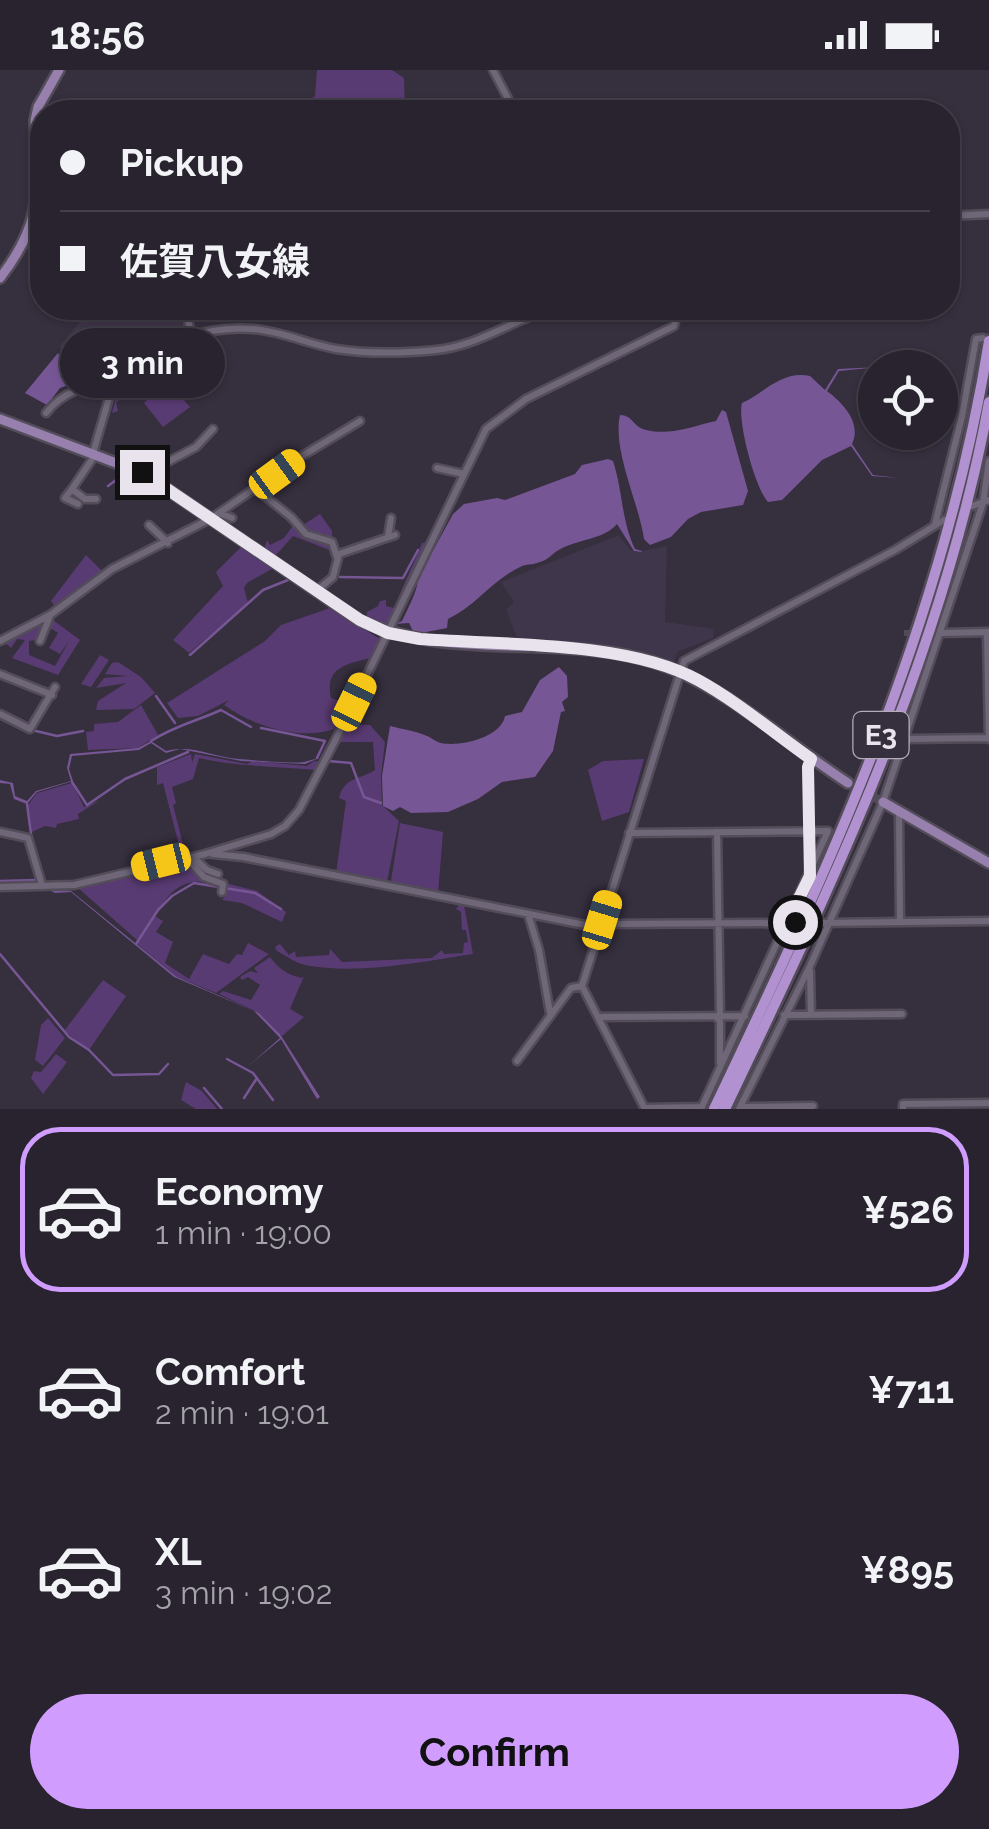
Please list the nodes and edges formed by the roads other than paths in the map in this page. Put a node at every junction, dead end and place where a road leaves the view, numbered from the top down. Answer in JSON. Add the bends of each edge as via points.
{"nodes":[{"id":1,"x":59,"y":70,"type":"edge"},
{"id":2,"x":493,"y":70,"type":"edge"},
{"id":3,"x":42,"y":100,"type":"edge"},
{"id":4,"x":509,"y":100,"type":"edge"},
{"id":5,"x":989,"y":214,"type":"edge"},
{"id":6,"x":960,"y":215,"type":"edge"},
{"id":7,"x":30,"y":231,"type":"edge"},
{"id":8,"x":0,"y":278,"type":"edge"},
{"id":9,"x":188,"y":320,"type":"edge"},
{"id":10,"x":520,"y":320,"type":"edge"},
{"id":11,"x":676,"y":320,"type":"edge"},
{"id":12,"x":191,"y":336,"type":"junction"},
{"id":13,"x":986,"y":340,"type":"edge"},
{"id":14,"x":114,"y":382,"type":"junction"},
{"id":15,"x":989,"y":402,"type":"edge"},
{"id":16,"x":46,"y":413,"type":"dead end"},
{"id":17,"x":0,"y":419,"type":"edge"},
{"id":18,"x":360,"y":421,"type":"dead end"},
{"id":19,"x":213,"y":429,"type":"dead end"},
{"id":20,"x":95,"y":454,"type":"junction"},
{"id":21,"x":989,"y":462,"type":"edge"},
{"id":22,"x":437,"y":468,"type":"dead end"},
{"id":23,"x":145,"y":474,"type":"junction"},
{"id":24,"x":464,"y":474,"type":"junction"},
{"id":25,"x":72,"y":489,"type":"junction"},
{"id":26,"x":256,"y":489,"type":"junction"},
{"id":27,"x":96,"y":499,"type":"dead end"},
{"id":28,"x":986,"y":501,"type":"edge"},
{"id":29,"x":78,"y":504,"type":"dead end"},
{"id":30,"x":972,"y":506,"type":"dead end"},
{"id":31,"x":216,"y":516,"type":"junction"},
{"id":32,"x":232,"y":518,"type":"dead end"},
{"id":33,"x":391,"y":518,"type":"dead end"},
{"id":34,"x":944,"y":520,"type":"dead end"},
{"id":35,"x":148,"y":525,"type":"dead end"},
{"id":36,"x":935,"y":525,"type":"junction"},
{"id":37,"x":168,"y":542,"type":"junction"},
{"id":38,"x":337,"y":557,"type":"junction"},
{"id":39,"x":320,"y":588,"type":"dead end"},
{"id":40,"x":50,"y":615,"type":"junction"},
{"id":41,"x":988,"y":632,"type":"edge"},
{"id":42,"x":388,"y":633,"type":"junction"},
{"id":43,"x":942,"y":633,"type":"junction"},
{"id":44,"x":0,"y":641,"type":"edge"},
{"id":45,"x":40,"y":641,"type":"dead end"},
{"id":46,"x":680,"y":672,"type":"junction"},
{"id":47,"x":0,"y":674,"type":"edge"},
{"id":48,"x":0,"y":714,"type":"edge"},
{"id":49,"x":989,"y":738,"type":"edge"},
{"id":50,"x":906,"y":739,"type":"junction"},
{"id":51,"x":811,"y":759,"type":"junction"},
{"id":52,"x":848,"y":783,"type":"tunnel mouth"},
{"id":53,"x":884,"y":802,"type":"junction"},
{"id":54,"x":899,"y":812,"type":"junction"},
{"id":55,"x":808,"y":831,"type":"junction"},
{"id":56,"x":0,"y":832,"type":"edge"},
{"id":57,"x":717,"y":832,"type":"junction"},
{"id":58,"x":629,"y":833,"type":"junction"},
{"id":59,"x":206,"y":854,"type":"junction"},
{"id":60,"x":189,"y":856,"type":"junction"},
{"id":61,"x":989,"y":864,"type":"edge"},
{"id":62,"x":218,"y":874,"type":"dead end"},
{"id":63,"x":810,"y":876,"type":"junction"},
{"id":64,"x":42,"y":885,"type":"junction"},
{"id":65,"x":0,"y":886,"type":"edge"},
{"id":66,"x":222,"y":892,"type":"dead end"},
{"id":67,"x":528,"y":914,"type":"junction"},
{"id":68,"x":989,"y":921,"type":"edge"},
{"id":69,"x":790,"y":922,"type":"junction"},
{"id":70,"x":900,"y":922,"type":"junction"},
{"id":71,"x":824,"y":923,"type":"junction"},
{"id":72,"x":718,"y":924,"type":"junction"},
{"id":73,"x":601,"y":926,"type":"junction"},
{"id":74,"x":810,"y":966,"type":"junction"},
{"id":75,"x":582,"y":986,"type":"junction"},
{"id":76,"x":550,"y":1014,"type":"junction"},
{"id":77,"x":902,"y":1014,"type":"dead end"},
{"id":78,"x":784,"y":1015,"type":"junction"},
{"id":79,"x":811,"y":1015,"type":"junction"},
{"id":80,"x":718,"y":1016,"type":"junction"},
{"id":81,"x":744,"y":1016,"type":"junction"},
{"id":82,"x":598,"y":1018,"type":"junction"},
{"id":83,"x":517,"y":1061,"type":"dead end"},
{"id":84,"x":720,"y":1068,"type":"junction"},
{"id":85,"x":989,"y":1103,"type":"edge"},
{"id":86,"x":813,"y":1106,"type":"dead end"},
{"id":87,"x":705,"y":1108,"type":"edge"},
{"id":88,"x":740,"y":1108,"type":"edge"},
{"id":89,"x":645,"y":1109,"type":"edge"},
{"id":90,"x":725,"y":1109,"type":"edge"},
{"id":91,"x":903,"y":1109,"type":"edge"}],
"edges":[{"from":1,"to":3,"type":"main road"},
{"from":2,"to":4,"type":"street"},
{"from":5,"to":6,"type":"street"},
{"from":7,"to":8,"type":"main road"},
{"from":9,"to":12,"type":"street"},
{"from":10,"to":12,"type":"street","via":[[474,342],[430,351],[342,350],[252,329]]},
{"from":11,"to":24,"type":"street","via":[[497,418]]},
{"from":12,"to":14,"type":"street","via":[[119,371]]},
{"from":13,"to":36,"type":"street","via":[[976,338]]},
{"from":13,"to":87,"type":"highway","number":"E3","via":[[948,535],[901,682],[843,830]]},
{"from":14,"to":16,"type":"street","via":[[81,387]]},
{"from":14,"to":20,"type":"street"},
{"from":15,"to":90,"type":"highway","number":"E3","via":[[959,530],[908,691],[857,821]]},
{"from":17,"to":20,"type":"main road"},
{"from":18,"to":26,"type":"street"},
{"from":19,"to":23,"type":"street","via":[[196,447]]},
{"from":20,"to":23,"type":"main road"},
{"from":20,"to":25,"type":"street"},
{"from":21,"to":28,"type":"street"},
{"from":22,"to":24,"type":"street"},
{"from":23,"to":31,"type":"main road"},
{"from":24,"to":42,"type":"street"},
{"from":25,"to":27,"type":"street"},
{"from":25,"to":29,"type":"street","via":[[65,498]]},
{"from":26,"to":31,"type":"street"},
{"from":26,"to":38,"type":"street","via":[[306,534],[332,542]]},
{"from":28,"to":30,"type":"street"},
{"from":28,"to":43,"type":"street"},
{"from":31,"to":32,"type":"street"},
{"from":31,"to":37,"type":"street"},
{"from":31,"to":42,"type":"main road"},
{"from":33,"to":38,"type":"street","via":[[393,534]]},
{"from":34,"to":36,"type":"street"},
{"from":35,"to":37,"type":"street"},
{"from":36,"to":46,"type":"street","via":[[684,661]]},
{"from":37,"to":40,"type":"street","via":[[112,568]]},
{"from":38,"to":39,"type":"street","via":[[333,577]]},
{"from":40,"to":44,"type":"street"},
{"from":40,"to":45,"type":"street"},
{"from":41,"to":43,"type":"street"},
{"from":41,"to":49,"type":"street"},
{"from":42,"to":46,"type":"main road","via":[[620,654]]},
{"from":42,"to":59,"type":"street","via":[[299,810],[271,834]]},
{"from":43,"to":50,"type":"street"},
{"from":46,"to":51,"type":"main road"},
{"from":46,"to":58,"type":"street"},
{"from":47,"to":48,"type":"street","via":[[54,691],[30,729]]},
{"from":49,"to":50,"type":"street"},
{"from":50,"to":53,"type":"street"},
{"from":51,"to":52,"type":"main road"},
{"from":51,"to":55,"type":"street"},
{"from":53,"to":54,"type":"main road"},
{"from":53,"to":71,"type":"street"},
{"from":54,"to":61,"type":"main road"},
{"from":54,"to":70,"type":"street"},
{"from":55,"to":57,"type":"street"},
{"from":55,"to":63,"type":"street"},
{"from":55,"to":63,"type":"street","via":[[828,831]]},
{"from":56,"to":64,"type":"street","via":[[28,838]]},
{"from":57,"to":58,"type":"street"},
{"from":57,"to":72,"type":"street"},
{"from":58,"to":73,"type":"street"},
{"from":59,"to":60,"type":"street"},
{"from":59,"to":67,"type":"street"},
{"from":60,"to":62,"type":"street"},
{"from":60,"to":64,"type":"street","via":[[74,884]]},
{"from":60,"to":66,"type":"street","via":[[204,876],[223,884]]},
{"from":63,"to":69,"type":"street"},
{"from":64,"to":65,"type":"street"},
{"from":67,"to":73,"type":"street"},
{"from":67,"to":76,"type":"street"},
{"from":68,"to":70,"type":"street"},
{"from":69,"to":72,"type":"street"},
{"from":69,"to":81,"type":"street"},
{"from":70,"to":71,"type":"street"},
{"from":71,"to":74,"type":"street"},
{"from":72,"to":73,"type":"street"},
{"from":72,"to":80,"type":"street"},
{"from":73,"to":75,"type":"street"},
{"from":74,"to":78,"type":"street"},
{"from":74,"to":79,"type":"street"},
{"from":75,"to":76,"type":"street","via":[[571,988]]},
{"from":75,"to":82,"type":"street"},
{"from":76,"to":83,"type":"street"},
{"from":77,"to":79,"type":"street"},
{"from":78,"to":79,"type":"street"},
{"from":78,"to":88,"type":"street"},
{"from":80,"to":81,"type":"street"},
{"from":80,"to":82,"type":"street"},
{"from":80,"to":84,"type":"street"},
{"from":81,"to":84,"type":"street"},
{"from":82,"to":89,"type":"street"},
{"from":84,"to":87,"type":"street"},
{"from":85,"to":91,"type":"street"},
{"from":86,"to":88,"type":"street"},
{"from":87,"to":89,"type":"street"}]}
